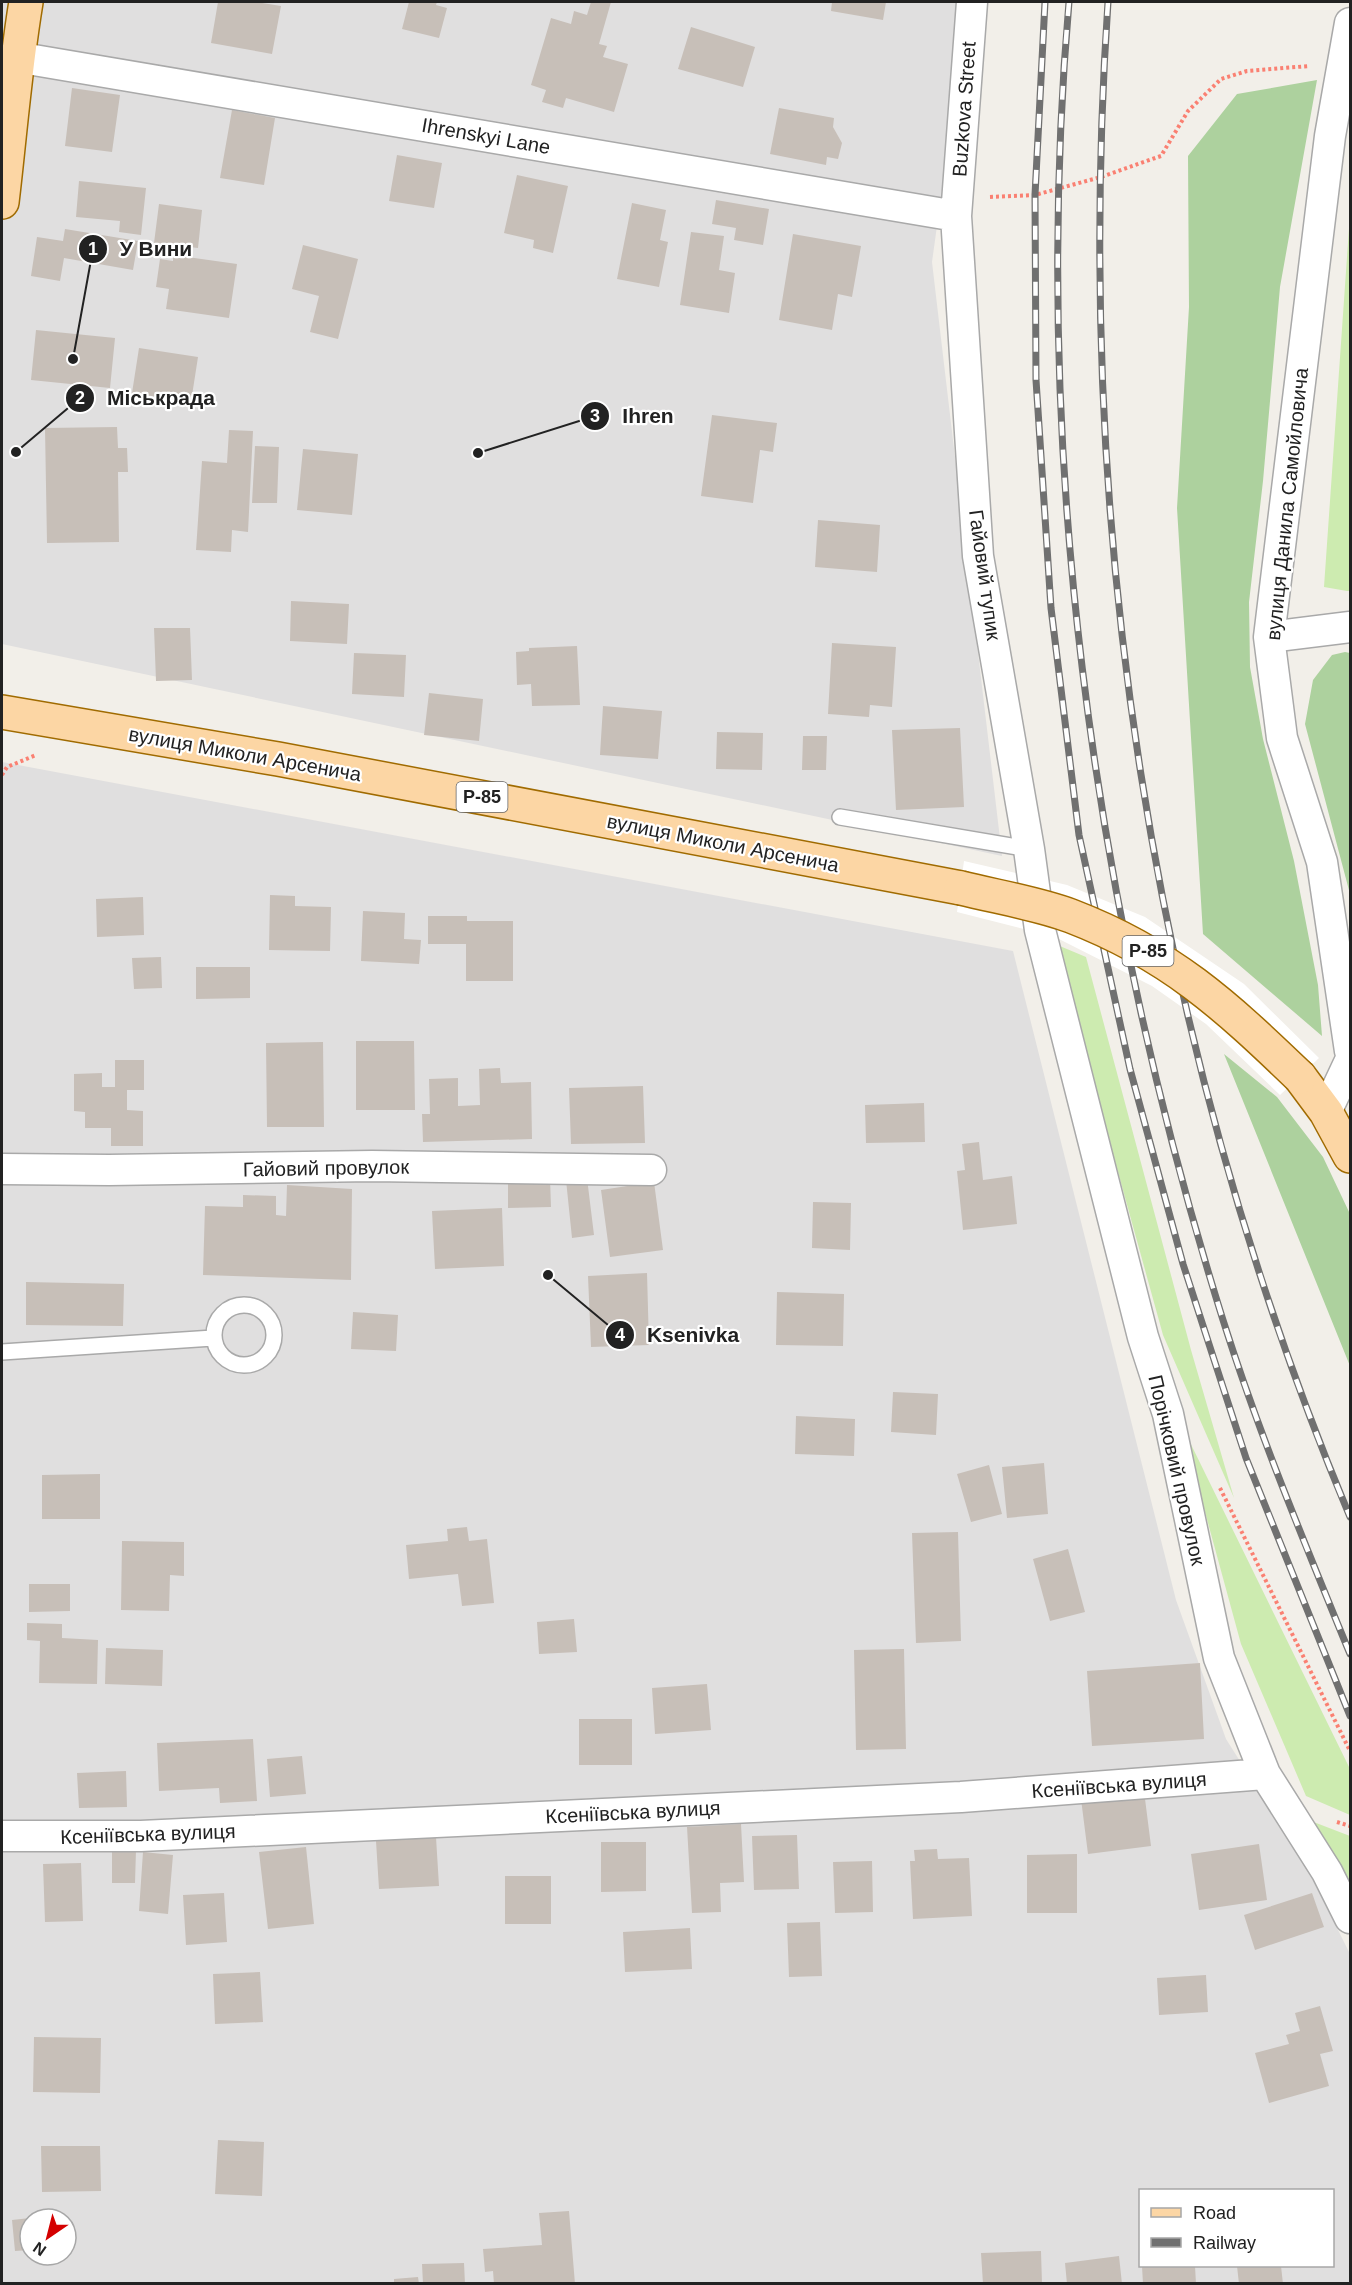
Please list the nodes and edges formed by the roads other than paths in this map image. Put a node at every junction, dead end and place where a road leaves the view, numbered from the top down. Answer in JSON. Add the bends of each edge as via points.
{"nodes":[{"id":1,"x":26,"y":2,"type":"edge"},
{"id":2,"x":972,"y":2,"type":"edge"},
{"id":3,"x":1350,"y":23,"type":"edge"},
{"id":4,"x":11,"y":77,"type":"edge"},
{"id":5,"x":1340,"y":137,"type":"edge"},
{"id":6,"x":2,"y":202,"type":"edge"},
{"id":7,"x":956,"y":216,"type":"junction"},
{"id":8,"x":1350,"y":627,"type":"edge"},
{"id":9,"x":1269,"y":637,"type":"junction"},
{"id":10,"x":2,"y":712,"type":"edge"},
{"id":11,"x":840,"y":817,"type":"dead end"},
{"id":12,"x":1029,"y":849,"type":"junction"},
{"id":13,"x":1040,"y":930,"type":"joint"},
{"id":14,"x":1350,"y":1051,"type":"edge"},
{"id":15,"x":1350,"y":1061,"type":"edge"},
{"id":16,"x":1326,"y":1112,"type":"junction"},
{"id":17,"x":1350,"y":1156,"type":"edge"},
{"id":18,"x":2,"y":1169,"type":"edge"},
{"id":19,"x":651,"y":1170,"type":"dead end"},
{"id":20,"x":213,"y":1338,"type":"junction"},
{"id":21,"x":2,"y":1352,"type":"edge"},
{"id":22,"x":1265,"y":1774,"type":"junction"},
{"id":23,"x":2,"y":1836,"type":"edge"},
{"id":24,"x":1350,"y":1918,"type":"edge"}],
"edges":[{"from":1,"to":4,"type":"main road"},
{"from":2,"to":7,"type":"street","name":"Buzkova Street"},
{"from":3,"to":5,"type":"street","name":"вулиця Данила Самойловича","via":[[1343,65]]},
{"from":4,"to":6,"type":"main road"},
{"from":4,"to":7,"type":"street","name":"Ihrenskyi Lane"},
{"from":5,"to":9,"type":"street","name":"вулиця Данила Самойловича"},
{"from":7,"to":12,"type":"street","name":"Гайовий тупик","via":[[978,556]]},
{"from":8,"to":9,"type":"street"},
{"from":9,"to":14,"type":"street","name":"вулиця Данила Самойловича","via":[[1282,738],[1322,862]]},
{"from":10,"to":16,"type":"main road","name":"вулиця Миколи Арсенича","number":"Р-85","bridge":true,"via":[[278,759],[961,888],[1068,915],[1152,953],[1227,1007],[1300,1077]]},
{"from":11,"to":12,"type":"lane"},
{"from":12,"to":13,"type":"street","name":"Гайовий тупик"},
{"from":13,"to":22,"type":"street","name":"Порічковий провулок","via":[[1143,1337],[1168,1414],[1219,1658]]},
{"from":15,"to":16,"type":"street"},
{"from":16,"to":17,"type":"main road","name":"вулиця Миколи Арсенича","number":"Р-85"},
{"from":18,"to":19,"type":"street","name":"Гайовий провулок","via":[[372,1166]]},
{"from":20,"to":20,"type":"lane","via":[[221,1356],[238,1365],[266,1357],[274,1338],[273,1328],[262,1312],[244,1305],[225,1311],[214,1328]]},
{"from":20,"to":21,"type":"lane"},
{"from":22,"to":23,"type":"street","name":"Ксеніївська вулиця","via":[[950,1797],[141,1836]]},
{"from":22,"to":24,"type":"street","name":"Порічковий провулок","via":[[1327,1872]]}]}
